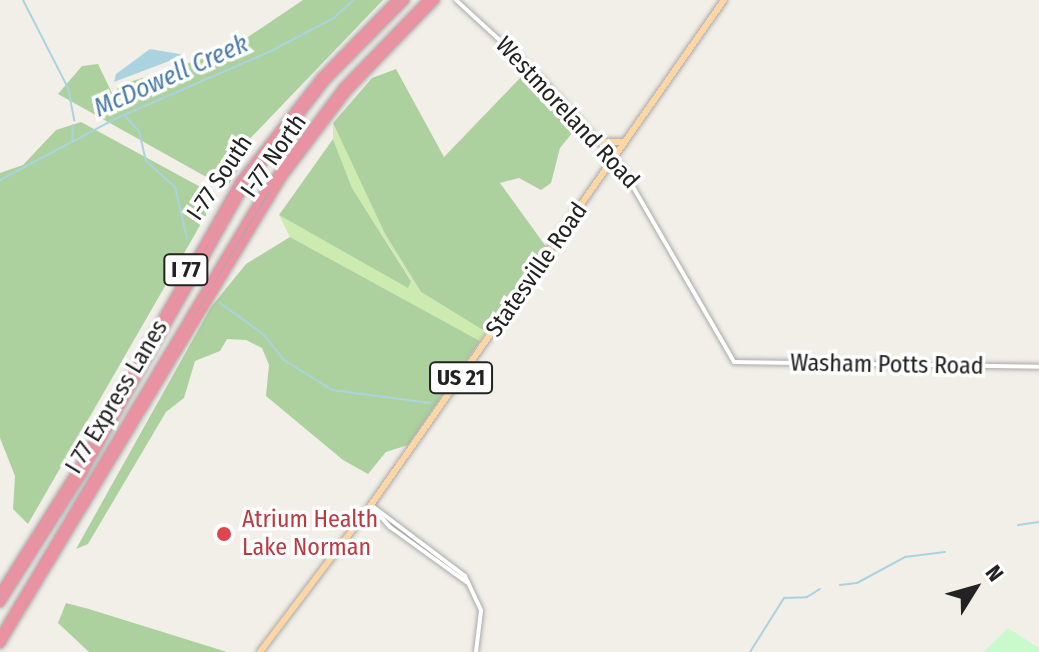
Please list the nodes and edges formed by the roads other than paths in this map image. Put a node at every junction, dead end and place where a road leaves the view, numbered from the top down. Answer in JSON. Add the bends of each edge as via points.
{"nodes":[{"id":1,"x":395,"y":0,"type":"edge"},
{"id":2,"x":405,"y":0,"type":"edge"},
{"id":3,"x":426,"y":0,"type":"edge"},
{"id":4,"x":435,"y":0,"type":"edge"},
{"id":5,"x":456,"y":0,"type":"edge"},
{"id":6,"x":724,"y":0,"type":"edge"},
{"id":7,"x":627,"y":140,"type":"junction"},
{"id":8,"x":600,"y":142,"type":"junction"},
{"id":9,"x":614,"y":159,"type":"junction"},
{"id":10,"x":189,"y":315,"type":"junction"},
{"id":11,"x":173,"y":355,"type":"junction"},
{"id":12,"x":734,"y":362,"type":"joint"},
{"id":13,"x":1039,"y":367,"type":"edge"},
{"id":14,"x":371,"y":505,"type":"junction"},
{"id":15,"x":52,"y":523,"type":"junction"},
{"id":16,"x":15,"y":569,"type":"junction"},
{"id":17,"x":0,"y":591,"type":"edge"},
{"id":18,"x":0,"y":603,"type":"edge"},
{"id":19,"x":0,"y":634,"type":"edge"},
{"id":20,"x":0,"y":644,"type":"edge"},
{"id":21,"x":260,"y":652,"type":"edge"},
{"id":22,"x":476,"y":652,"type":"edge"}],
"edges":[{"from":1,"to":16,"type":"highway","name":"I-77 South","number":"I 77","via":[[306,93],[239,181]]},
{"from":2,"to":15,"type":"highway","name":"I 77 Express Lanes","number":"I 77","via":[[325,81],[245,185]]},
{"from":3,"to":10,"type":"highway","name":"I 77 Express Lanes","number":"I 77","via":[[356,71],[302,138]]},
{"from":4,"to":11,"type":"highway","name":"I-77 North","number":"I 77","via":[[361,75],[300,151]]},
{"from":5,"to":8,"type":"street","name":"Westmoreland Road","via":[[527,64]]},
{"from":6,"to":7,"type":"main road","name":"Statesville Road","number":"US 21"},
{"from":7,"to":8,"type":"main road"},
{"from":7,"to":9,"type":"main road","name":"Statesville Road","number":"US 21"},
{"from":8,"to":9,"type":"street","name":"Westmoreland Road"},
{"from":9,"to":12,"type":"street","name":"Westmoreland Road","via":[[648,205]]},
{"from":9,"to":14,"type":"main road","name":"Statesville Road","number":"US 21"},
{"from":10,"to":11,"type":"highway"},
{"from":10,"to":19,"type":"highway","name":"I 77 Express Lanes","number":"I 77"},
{"from":11,"to":20,"type":"highway","number":"I 77"},
{"from":12,"to":13,"type":"street","name":"Washam Potts Road"},
{"from":14,"to":21,"type":"main road","name":"Statesville Road","number":"US 21"},
{"from":14,"to":22,"type":"street","via":[[468,583],[481,611]]},
{"from":15,"to":16,"type":"highway"},
{"from":15,"to":18,"type":"highway","name":"I 77 Express Lanes","number":"I 77"},
{"from":16,"to":17,"type":"highway","number":"I 77"}]}
